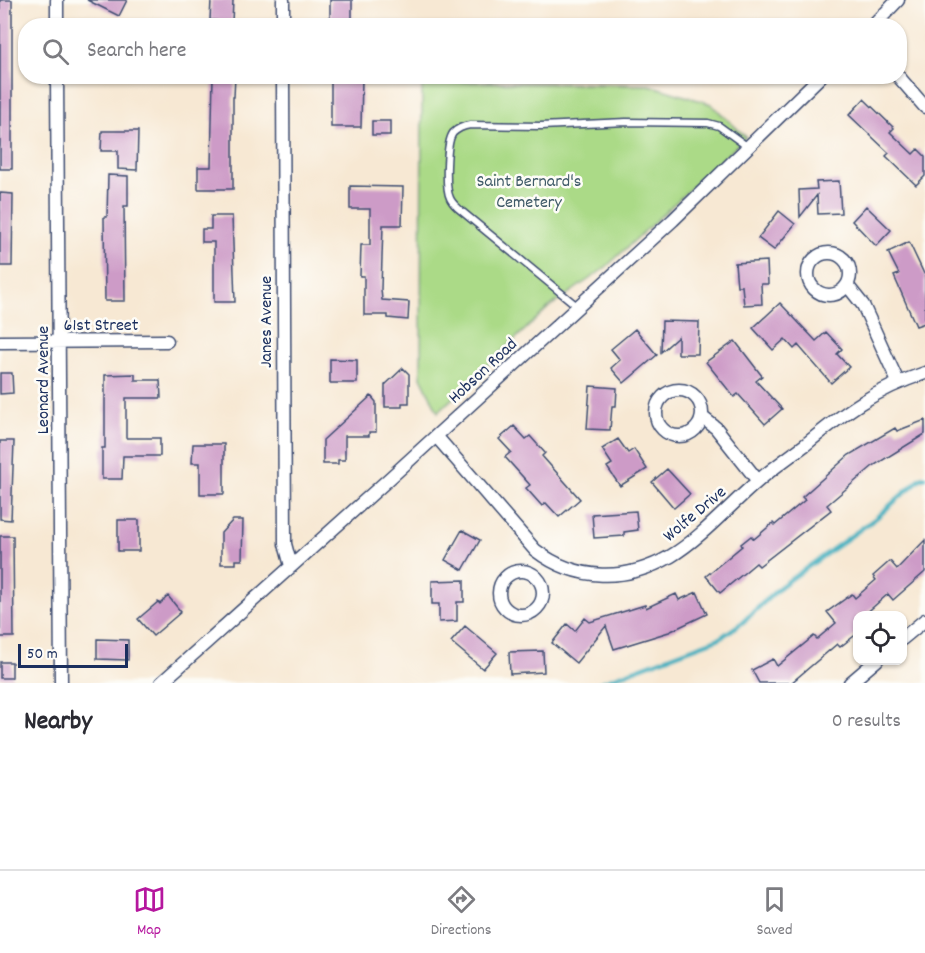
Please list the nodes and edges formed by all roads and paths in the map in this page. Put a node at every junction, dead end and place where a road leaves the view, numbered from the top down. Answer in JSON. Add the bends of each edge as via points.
{"nodes":[{"id":1,"x":57,"y":0,"type":"edge"},
{"id":2,"x":283,"y":0,"type":"edge"},
{"id":3,"x":898,"y":0,"type":"edge"},
{"id":4,"x":57,"y":18,"type":"edge"},
{"id":5,"x":283,"y":18,"type":"edge"},
{"id":6,"x":881,"y":18,"type":"edge"},
{"id":7,"x":57,"y":84,"type":"edge"},
{"id":8,"x":283,"y":84,"type":"edge"},
{"id":9,"x":813,"y":84,"type":"edge"},
{"id":10,"x":905,"y":84,"type":"edge"},
{"id":11,"x":925,"y":107,"type":"edge"},
{"id":12,"x":748,"y":147,"type":"junction"},
{"id":13,"x":847,"y":285,"type":"dead end"},
{"id":14,"x":577,"y":306,"type":"junction"},
{"id":15,"x":167,"y":341,"type":"dead end"},
{"id":16,"x":0,"y":342,"type":"edge"},
{"id":17,"x":60,"y":342,"type":"junction"},
{"id":18,"x":925,"y":373,"type":"edge"},
{"id":19,"x":898,"y":382,"type":"junction"},
{"id":20,"x":702,"y":417,"type":"dead end"},
{"id":21,"x":436,"y":436,"type":"junction"},
{"id":22,"x":758,"y":481,"type":"junction"},
{"id":23,"x":548,"y":560,"type":"junction"},
{"id":24,"x":291,"y":566,"type":"junction"},
{"id":25,"x":535,"y":575,"type":"dead end"},
{"id":26,"x":925,"y":620,"type":"edge"},
{"id":27,"x":907,"y":636,"type":"edge"},
{"id":28,"x":871,"y":665,"type":"edge"},
{"id":29,"x":61,"y":683,"type":"edge"},
{"id":30,"x":161,"y":683,"type":"edge"},
{"id":31,"x":850,"y":683,"type":"edge"}],
"edges":[{"from":1,"to":4,"type":"street"},
{"from":2,"to":5,"type":"street"},
{"from":3,"to":6,"type":"street"},
{"from":7,"to":17,"type":"street","name":"Leonard Avenue"},
{"from":8,"to":24,"type":"street","name":"Janes Avenue","via":[[285,544]]},
{"from":9,"to":12,"type":"street","name":"Hobson Road"},
{"from":10,"to":11,"type":"street"},
{"from":12,"to":14,"type":"street","name":"Hobson Road"},
{"from":12,"to":14,"type":"lane","via":[[719,126],[708,123],[470,125],[454,133],[449,141],[447,189],[451,200]]},
{"from":13,"to":19,"type":"street","via":[[863,305]]},
{"from":14,"to":21,"type":"street","name":"Hobson Road"},
{"from":15,"to":17,"type":"street","name":"61st Street"},
{"from":16,"to":17,"type":"street","name":"61st Street"},
{"from":17,"to":29,"type":"street","name":"Leonard Avenue"},
{"from":18,"to":19,"type":"street","name":"Wolfe Drive"},
{"from":19,"to":22,"type":"street","name":"Wolfe Drive","via":[[834,419]]},
{"from":20,"to":22,"type":"street","via":[[716,428]]},
{"from":21,"to":23,"type":"street","name":"Wolfe Drive"},
{"from":21,"to":24,"type":"street","name":"Hobson Road"},
{"from":22,"to":23,"type":"street","name":"Wolfe Drive","via":[[672,555],[640,570],[592,574]]},
{"from":23,"to":25,"type":"street"},
{"from":24,"to":30,"type":"street","name":"Hobson Road"},
{"from":26,"to":27,"type":"street"},
{"from":28,"to":31,"type":"street"}]}
